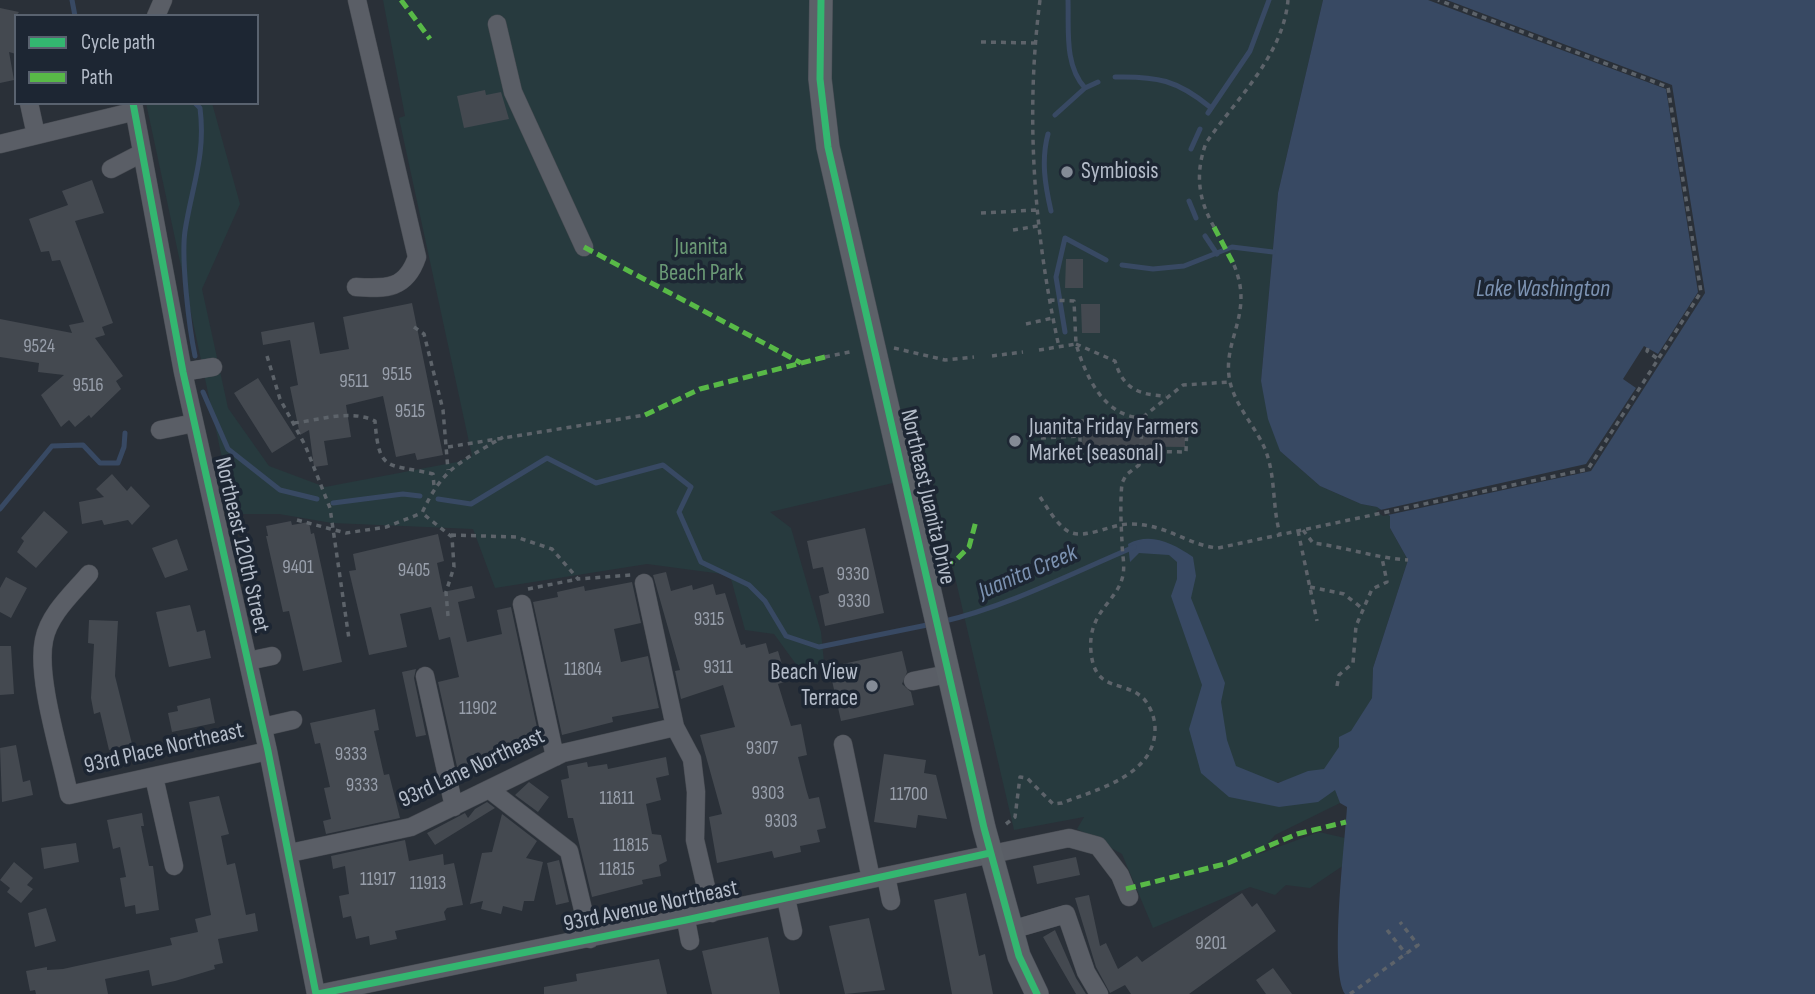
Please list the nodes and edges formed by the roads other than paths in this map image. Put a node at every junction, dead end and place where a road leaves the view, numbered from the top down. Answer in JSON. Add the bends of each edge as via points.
{"nodes":[{"id":1,"x":358,"y":0,"type":"edge"},
{"id":2,"x":821,"y":0,"type":"edge"},
{"id":3,"x":497,"y":24,"type":"dead end"},
{"id":4,"x":29,"y":105,"type":"edge"},
{"id":5,"x":133,"y":108,"type":"edge"},
{"id":6,"x":36,"y":135,"type":"junction"},
{"id":7,"x":0,"y":144,"type":"edge"},
{"id":8,"x":140,"y":153,"type":"junction"},
{"id":9,"x":111,"y":169,"type":"dead end"},
{"id":10,"x":584,"y":247,"type":"dead end"},
{"id":11,"x":356,"y":286,"type":"dead end"},
{"id":12,"x":214,"y":367,"type":"dead end"},
{"id":13,"x":183,"y":372,"type":"junction"},
{"id":14,"x":194,"y":423,"type":"junction"},
{"id":15,"x":160,"y":430,"type":"dead end"},
{"id":16,"x":89,"y":574,"type":"dead end"},
{"id":17,"x":644,"y":583,"type":"road end"},
{"id":18,"x":522,"y":604,"type":"road end"},
{"id":19,"x":272,"y":656,"type":"dead end"},
{"id":20,"x":248,"y":661,"type":"junction"},
{"id":21,"x":948,"y":674,"type":"junction"},
{"id":22,"x":425,"y":676,"type":"dead end"},
{"id":23,"x":914,"y":681,"type":"dead end"},
{"id":24,"x":293,"y":720,"type":"dead end"},
{"id":25,"x":263,"y":727,"type":"junction"},
{"id":26,"x":675,"y":727,"type":"junction"},
{"id":27,"x":843,"y":744,"type":"dead end"},
{"id":28,"x":268,"y":751,"type":"junction"},
{"id":29,"x":555,"y":757,"type":"junction"},
{"id":30,"x":154,"y":777,"type":"junction"},
{"id":31,"x":490,"y":790,"type":"junction"},
{"id":32,"x":454,"y":807,"type":"junction"},
{"id":33,"x":290,"y":853,"type":"junction"},
{"id":34,"x":990,"y":853,"type":"junction"},
{"id":35,"x":174,"y":866,"type":"dead end"},
{"id":36,"x":878,"y":878,"type":"junction"},
{"id":37,"x":1129,"y":897,"type":"dead end"},
{"id":38,"x":786,"y":898,"type":"junction"},
{"id":39,"x":891,"y":901,"type":"dead end"},
{"id":40,"x":712,"y":913,"type":"junction"},
{"id":41,"x":686,"y":920,"type":"junction"},
{"id":42,"x":1011,"y":930,"type":"junction"},
{"id":43,"x":793,"y":931,"type":"dead end"},
{"id":44,"x":590,"y":939,"type":"junction"},
{"id":45,"x":690,"y":941,"type":"dead end"},
{"id":46,"x":317,"y":994,"type":"edge"},
{"id":47,"x":1037,"y":994,"type":"edge"},
{"id":48,"x":1099,"y":994,"type":"edge"}],
"edges":[{"from":1,"to":11,"type":"street","via":[[417,257],[411,275],[401,282],[380,288]]},
{"from":2,"to":21,"type":"main road","name":"Northeast Juanita Drive","via":[[820,79],[828,147]]},
{"from":3,"to":10,"type":"street","via":[[513,92]]},
{"from":4,"to":6,"type":"street"},
{"from":5,"to":6,"type":"street"},
{"from":5,"to":8,"type":"street","name":"Northeast 120th Street"},
{"from":6,"to":7,"type":"street"},
{"from":8,"to":9,"type":"street"},
{"from":8,"to":13,"type":"street","name":"Northeast 120th Street"},
{"from":12,"to":13,"type":"street"},
{"from":13,"to":14,"type":"street","name":"Northeast 120th Street"},
{"from":14,"to":15,"type":"street"},
{"from":14,"to":20,"type":"street","name":"Northeast 120th Street"},
{"from":16,"to":30,"type":"street","name":"93rd Place Northeast","via":[[55,614],[44,639],[42,666],[69,795]]},
{"from":17,"to":26,"type":"street"},
{"from":18,"to":29,"type":"street"},
{"from":19,"to":20,"type":"street"},
{"from":20,"to":25,"type":"street","name":"Northeast 120th Street"},
{"from":21,"to":23,"type":"street"},
{"from":21,"to":34,"type":"main road","name":"Northeast Juanita Drive"},
{"from":22,"to":32,"type":"street"},
{"from":24,"to":25,"type":"street"},
{"from":25,"to":28,"type":"street","name":"Northeast 120th Street"},
{"from":26,"to":29,"type":"street","name":"93rd Lane Northeast"},
{"from":26,"to":40,"type":"street","via":[[692,759],[695,840]]},
{"from":27,"to":36,"type":"street"},
{"from":28,"to":30,"type":"street","name":"93rd Place Northeast"},
{"from":28,"to":33,"type":"street","name":"Northeast 120th Street"},
{"from":29,"to":31,"type":"street","name":"93rd Lane Northeast"},
{"from":30,"to":35,"type":"street"},
{"from":31,"to":32,"type":"street","name":"93rd Lane Northeast"},
{"from":31,"to":44,"type":"street","via":[[569,851]]},
{"from":32,"to":33,"type":"street","name":"93rd Lane Northeast","via":[[411,827]]},
{"from":33,"to":46,"type":"street","name":"Northeast 120th Street"},
{"from":34,"to":36,"type":"street","name":"93rd Avenue Northeast"},
{"from":34,"to":37,"type":"street","name":"93rd Avenue Northeast","via":[[1069,838],[1098,846],[1120,875]]},
{"from":34,"to":42,"type":"main road","name":"Northeast Juanita Drive"},
{"from":36,"to":38,"type":"street","name":"93rd Avenue Northeast"},
{"from":36,"to":39,"type":"street"},
{"from":38,"to":40,"type":"street","name":"93rd Avenue Northeast"},
{"from":38,"to":43,"type":"street"},
{"from":40,"to":41,"type":"street","name":"93rd Avenue Northeast"},
{"from":41,"to":44,"type":"street","name":"93rd Avenue Northeast"},
{"from":41,"to":45,"type":"street"},
{"from":42,"to":47,"type":"main road","name":"Northeast Juanita Drive"},
{"from":42,"to":48,"type":"street","via":[[1066,914],[1086,972]]},
{"from":44,"to":46,"type":"street","name":"93rd Avenue Northeast","via":[[497,965]]}]}
